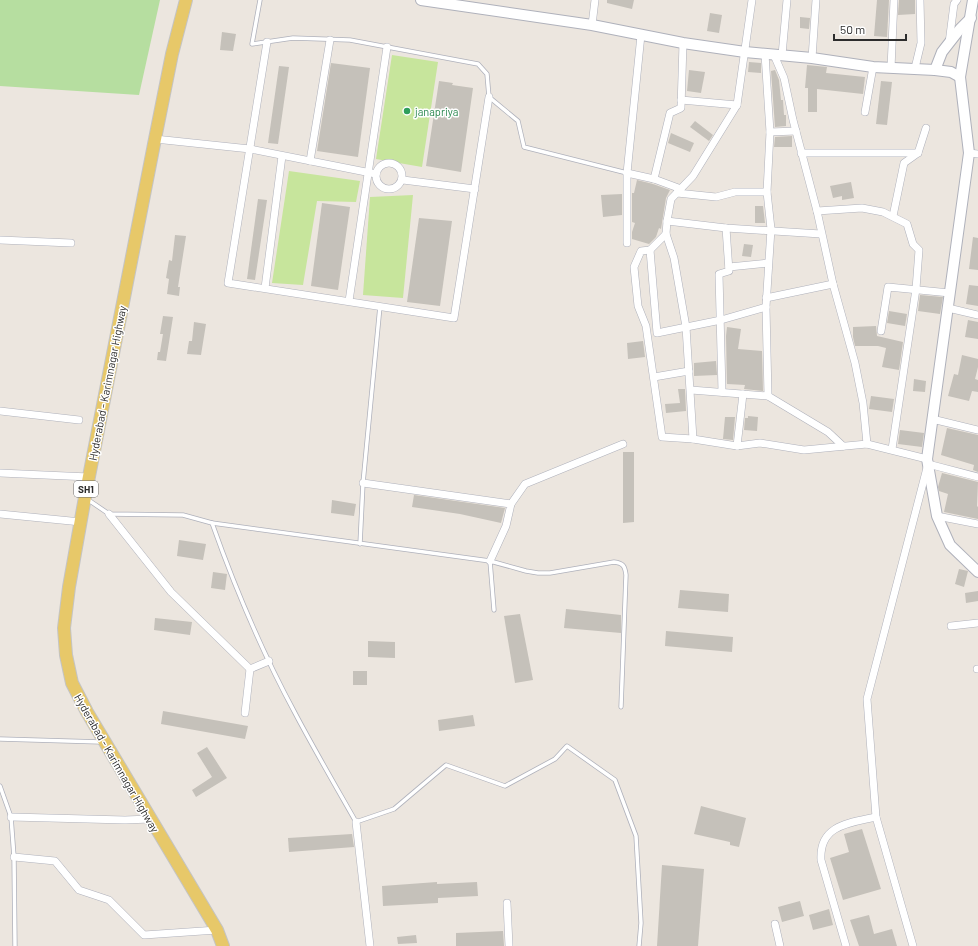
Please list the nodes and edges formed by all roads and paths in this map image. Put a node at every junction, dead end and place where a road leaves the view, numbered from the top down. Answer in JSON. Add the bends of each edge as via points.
{"nodes":[{"id":1,"x":186,"y":0,"type":"edge"},
{"id":2,"x":260,"y":0,"type":"edge"},
{"id":3,"x":421,"y":0,"type":"edge"},
{"id":4,"x":595,"y":0,"type":"edge"},
{"id":5,"x":752,"y":0,"type":"edge"},
{"id":6,"x":787,"y":0,"type":"edge"},
{"id":7,"x":816,"y":0,"type":"edge"},
{"id":8,"x":894,"y":0,"type":"edge"},
{"id":9,"x":920,"y":0,"type":"edge"},
{"id":10,"x":957,"y":0,"type":"edge"},
{"id":11,"x":973,"y":0,"type":"edge"},
{"id":12,"x":433,"y":1,"type":"edge"},
{"id":13,"x":971,"y":18,"type":"junction"},
{"id":14,"x":592,"y":25,"type":"junction"},
{"id":15,"x":641,"y":35,"type":"junction"},
{"id":16,"x":330,"y":40,"type":"junction"},
{"id":17,"x":267,"y":42,"type":"junction"},
{"id":18,"x":683,"y":43,"type":"junction"},
{"id":19,"x":949,"y":43,"type":"junction"},
{"id":20,"x":387,"y":47,"type":"junction"},
{"id":21,"x":745,"y":52,"type":"junction"},
{"id":22,"x":774,"y":54,"type":"junction"},
{"id":23,"x":812,"y":58,"type":"junction"},
{"id":24,"x":873,"y":67,"type":"junction"},
{"id":25,"x":891,"y":68,"type":"junction"},
{"id":26,"x":915,"y":68,"type":"junction"},
{"id":27,"x":935,"y":70,"type":"junction"},
{"id":28,"x":960,"y":77,"type":"junction"},
{"id":29,"x":489,"y":97,"type":"junction"},
{"id":30,"x":681,"y":100,"type":"junction"},
{"id":31,"x":736,"y":105,"type":"junction"},
{"id":32,"x":865,"y":112,"type":"dead end"},
{"id":33,"x":926,"y":128,"type":"dead end"},
{"id":34,"x":796,"y":131,"type":"junction"},
{"id":35,"x":770,"y":132,"type":"junction"},
{"id":36,"x":155,"y":139,"type":"junction"},
{"id":37,"x":250,"y":149,"type":"junction"},
{"id":38,"x":801,"y":153,"type":"junction"},
{"id":39,"x":918,"y":153,"type":"junction"},
{"id":40,"x":974,"y":153,"type":"edge"},
{"id":41,"x":282,"y":156,"type":"junction"},
{"id":42,"x":310,"y":161,"type":"junction"},
{"id":43,"x":627,"y":173,"type":"junction"},
{"id":44,"x":372,"y":174,"type":"junction"},
{"id":45,"x":654,"y":179,"type":"junction"},
{"id":46,"x":403,"y":180,"type":"junction"},
{"id":47,"x":474,"y":189,"type":"junction"},
{"id":48,"x":679,"y":191,"type":"junction"},
{"id":49,"x":767,"y":192,"type":"junction"},
{"id":50,"x":817,"y":211,"type":"junction"},
{"id":51,"x":893,"y":216,"type":"junction"},
{"id":52,"x":667,"y":222,"type":"junction"},
{"id":53,"x":726,"y":228,"type":"junction"},
{"id":54,"x":772,"y":229,"type":"junction"},
{"id":55,"x":666,"y":234,"type":"junction"},
{"id":56,"x":821,"y":234,"type":"junction"},
{"id":57,"x":0,"y":240,"type":"edge"},
{"id":58,"x":71,"y":243,"type":"dead end"},
{"id":59,"x":627,"y":243,"type":"dead end"},
{"id":60,"x":650,"y":250,"type":"junction"},
{"id":61,"x":768,"y":263,"type":"junction"},
{"id":62,"x":728,"y":267,"type":"junction"},
{"id":63,"x":833,"y":284,"type":"junction"},
{"id":64,"x":265,"y":288,"type":"junction"},
{"id":65,"x":916,"y":289,"type":"junction"},
{"id":66,"x":950,"y":293,"type":"junction"},
{"id":67,"x":766,"y":298,"type":"junction"},
{"id":68,"x":349,"y":302,"type":"junction"},
{"id":69,"x":380,"y":306,"type":"junction"},
{"id":70,"x":766,"y":307,"type":"junction"},
{"id":71,"x":948,"y":308,"type":"junction"},
{"id":72,"x":978,"y":315,"type":"edge"},
{"id":73,"x":721,"y":320,"type":"junction"},
{"id":74,"x":686,"y":327,"type":"junction"},
{"id":75,"x":881,"y":331,"type":"dead end"},
{"id":76,"x":689,"y":371,"type":"junction"},
{"id":77,"x":654,"y":377,"type":"junction"},
{"id":78,"x":691,"y":390,"type":"junction"},
{"id":79,"x":722,"y":392,"type":"junction"},
{"id":80,"x":744,"y":394,"type":"junction"},
{"id":81,"x":768,"y":396,"type":"junction"},
{"id":82,"x":0,"y":412,"type":"edge"},
{"id":83,"x":932,"y":418,"type":"junction"},
{"id":84,"x":79,"y":420,"type":"dead end"},
{"id":85,"x":978,"y":429,"type":"edge"},
{"id":86,"x":694,"y":439,"type":"junction"},
{"id":87,"x":622,"y":444,"type":"dead end"},
{"id":88,"x":867,"y":444,"type":"junction"},
{"id":89,"x":737,"y":446,"type":"junction"},
{"id":90,"x":843,"y":446,"type":"junction"},
{"id":91,"x":892,"y":449,"type":"junction"},
{"id":92,"x":928,"y":461,"type":"junction"},
{"id":93,"x":0,"y":473,"type":"edge"},
{"id":94,"x":89,"y":477,"type":"junction"},
{"id":95,"x":978,"y":477,"type":"edge"},
{"id":96,"x":363,"y":483,"type":"junction"},
{"id":97,"x":84,"y":497,"type":"junction"},
{"id":98,"x":511,"y":504,"type":"junction"},
{"id":99,"x":0,"y":514,"type":"edge"},
{"id":100,"x":109,"y":514,"type":"junction"},
{"id":101,"x":937,"y":516,"type":"junction"},
{"id":102,"x":81,"y":522,"type":"junction"},
{"id":103,"x":212,"y":523,"type":"junction"},
{"id":104,"x":978,"y":524,"type":"edge"},
{"id":105,"x":360,"y":544,"type":"junction"},
{"id":106,"x":490,"y":561,"type":"junction"},
{"id":107,"x":978,"y":572,"type":"edge"},
{"id":108,"x":494,"y":610,"type":"dead end"},
{"id":109,"x":978,"y":623,"type":"edge"},
{"id":110,"x":951,"y":626,"type":"dead end"},
{"id":111,"x":269,"y":660,"type":"junction"},
{"id":112,"x":250,"y":669,"type":"junction"},
{"id":113,"x":621,"y":707,"type":"dead end"},
{"id":114,"x":245,"y":712,"type":"dead end"},
{"id":115,"x":0,"y":739,"type":"edge"},
{"id":116,"x":104,"y":742,"type":"junction"},
{"id":117,"x":0,"y":786,"type":"edge"},
{"id":118,"x":12,"y":817,"type":"junction"},
{"id":119,"x":876,"y":817,"type":"junction"},
{"id":120,"x":150,"y":819,"type":"junction"},
{"id":121,"x":356,"y":822,"type":"junction"},
{"id":122,"x":14,"y":857,"type":"junction"},
{"id":123,"x":507,"y":903,"type":"dead end"},
{"id":124,"x":775,"y":924,"type":"dead end"},
{"id":125,"x":217,"y":930,"type":"junction"},
{"id":126,"x":15,"y":946,"type":"edge"},
{"id":127,"x":222,"y":946,"type":"edge"},
{"id":128,"x":370,"y":946,"type":"edge"},
{"id":129,"x":509,"y":946,"type":"edge"},
{"id":130,"x":638,"y":946,"type":"edge"},
{"id":131,"x":780,"y":946,"type":"edge"},
{"id":132,"x":846,"y":946,"type":"edge"},
{"id":133,"x":913,"y":946,"type":"edge"}],
"edges":[{"from":1,"to":36,"type":"main road","name":"Hyderabad - Karimnagar Highway","number":"SH1"},
{"from":2,"to":17,"type":"lane","via":[[252,44]]},
{"from":3,"to":12,"type":"main road"},
{"from":4,"to":14,"type":"street"},
{"from":5,"to":21,"type":"street"},
{"from":6,"to":22,"type":"street"},
{"from":7,"to":23,"type":"street"},
{"from":8,"to":25,"type":"street"},
{"from":9,"to":26,"type":"street","via":[[921,43]]},
{"from":10,"to":19,"type":"street","via":[[954,4]]},
{"from":11,"to":13,"type":"main road"},
{"from":12,"to":14,"type":"main road"},
{"from":13,"to":19,"type":"main road"},
{"from":13,"to":28,"type":"main road"},
{"from":14,"to":15,"type":"main road"},
{"from":15,"to":18,"type":"main road"},
{"from":15,"to":43,"type":"street"},
{"from":16,"to":17,"type":"lane","via":[[293,38]]},
{"from":16,"to":20,"type":"lane","via":[[350,40]]},
{"from":16,"to":42,"type":"street"},
{"from":17,"to":37,"type":"street"},
{"from":18,"to":21,"type":"main road"},
{"from":18,"to":30,"type":"street"},
{"from":19,"to":27,"type":"main road","via":[[942,52]]},
{"from":20,"to":29,"type":"lane","via":[[478,64],[487,74]]},
{"from":20,"to":44,"type":"street"},
{"from":21,"to":22,"type":"main road"},
{"from":21,"to":31,"type":"street"},
{"from":22,"to":23,"type":"main road"},
{"from":22,"to":34,"type":"street","via":[[784,78]]},
{"from":22,"to":35,"type":"street"},
{"from":23,"to":24,"type":"main road"},
{"from":24,"to":25,"type":"main road"},
{"from":24,"to":32,"type":"street"},
{"from":25,"to":26,"type":"main road"},
{"from":26,"to":27,"type":"main road"},
{"from":27,"to":28,"type":"main road","via":[[951,72]]},
{"from":28,"to":40,"type":"main road"},
{"from":29,"to":43,"type":"lane","via":[[518,121],[524,147]]},
{"from":29,"to":47,"type":"street"},
{"from":30,"to":31,"type":"street"},
{"from":30,"to":45,"type":"street","via":[[680,108],[670,114]]},
{"from":31,"to":48,"type":"street","via":[[693,176]]},
{"from":33,"to":39,"type":"street"},
{"from":34,"to":35,"type":"street"},
{"from":34,"to":38,"type":"street"},
{"from":35,"to":49,"type":"street"},
{"from":36,"to":37,"type":"street"},
{"from":36,"to":94,"type":"main road","name":"Hyderabad - Karimnagar Highway","number":"SH1"},
{"from":37,"to":41,"type":"street"},
{"from":37,"to":64,"type":"street","via":[[228,282]]},
{"from":38,"to":39,"type":"street"},
{"from":38,"to":50,"type":"street"},
{"from":39,"to":51,"type":"street","via":[[904,163]]},
{"from":40,"to":66,"type":"main road"},
{"from":41,"to":42,"type":"street"},
{"from":41,"to":64,"type":"street"},
{"from":42,"to":44,"type":"street"},
{"from":43,"to":45,"type":"street"},
{"from":43,"to":59,"type":"street"},
{"from":44,"to":46,"type":"street","via":[[378,184],[387,190],[397,188]]},
{"from":44,"to":46,"type":"street","via":[[382,165],[392,162],[401,169]]},
{"from":44,"to":68,"type":"street"},
{"from":45,"to":48,"type":"street"},
{"from":46,"to":47,"type":"street"},
{"from":47,"to":69,"type":"street","via":[[454,318]]},
{"from":48,"to":49,"type":"street","via":[[716,197],[734,192]]},
{"from":48,"to":52,"type":"street","via":[[671,199]]},
{"from":49,"to":54,"type":"street"},
{"from":50,"to":51,"type":"street","via":[[862,208]]},
{"from":50,"to":56,"type":"street"},
{"from":51,"to":65,"type":"street","via":[[907,224],[913,244],[919,250]]},
{"from":52,"to":53,"type":"street"},
{"from":52,"to":55,"type":"street"},
{"from":53,"to":54,"type":"street"},
{"from":53,"to":62,"type":"street"},
{"from":54,"to":56,"type":"street"},
{"from":54,"to":61,"type":"street"},
{"from":55,"to":60,"type":"street"},
{"from":55,"to":74,"type":"street","via":[[674,258]]},
{"from":56,"to":63,"type":"street"},
{"from":57,"to":58,"type":"street"},
{"from":60,"to":74,"type":"street","via":[[657,333]]},
{"from":60,"to":77,"type":"street","via":[[641,251],[634,267],[638,306],[646,326]]},
{"from":61,"to":62,"type":"street"},
{"from":61,"to":67,"type":"street"},
{"from":62,"to":73,"type":"street","via":[[729,272],[719,274]]},
{"from":63,"to":67,"type":"street"},
{"from":63,"to":88,"type":"street","via":[[855,363],[863,403]]},
{"from":64,"to":68,"type":"street"},
{"from":65,"to":66,"type":"street"},
{"from":65,"to":75,"type":"street","via":[[888,287]]},
{"from":65,"to":91,"type":"street"},
{"from":66,"to":71,"type":"main road"},
{"from":67,"to":70,"type":"street"},
{"from":68,"to":69,"type":"street"},
{"from":69,"to":96,"type":"lane"},
{"from":70,"to":73,"type":"street"},
{"from":70,"to":81,"type":"street"},
{"from":71,"to":72,"type":"street"},
{"from":71,"to":83,"type":"main road"},
{"from":73,"to":74,"type":"street"},
{"from":73,"to":79,"type":"street"},
{"from":74,"to":76,"type":"street"},
{"from":76,"to":77,"type":"street"},
{"from":76,"to":78,"type":"street"},
{"from":77,"to":86,"type":"street","via":[[662,437]]},
{"from":78,"to":79,"type":"street"},
{"from":78,"to":86,"type":"street"},
{"from":79,"to":80,"type":"street"},
{"from":80,"to":81,"type":"street"},
{"from":80,"to":89,"type":"street"},
{"from":81,"to":90,"type":"street","via":[[828,432]]},
{"from":82,"to":84,"type":"street"},
{"from":83,"to":85,"type":"street"},
{"from":83,"to":92,"type":"main road"},
{"from":86,"to":89,"type":"street"},
{"from":87,"to":98,"type":"street","via":[[525,484]]},
{"from":88,"to":90,"type":"street"},
{"from":88,"to":91,"type":"street"},
{"from":89,"to":90,"type":"street","via":[[760,443],[804,450]]},
{"from":91,"to":92,"type":"street"},
{"from":92,"to":95,"type":"street"},
{"from":92,"to":101,"type":"main road"},
{"from":92,"to":119,"type":"street","via":[[867,699]]},
{"from":93,"to":94,"type":"street"},
{"from":94,"to":97,"type":"main road","name":"Hyderabad - Karimnagar Highway","number":"SH1"},
{"from":96,"to":98,"type":"street"},
{"from":96,"to":105,"type":"lane"},
{"from":97,"to":100,"type":"lane"},
{"from":97,"to":102,"type":"main road","name":"Hyderabad - Karimnagar Highway","number":"SH1"},
{"from":98,"to":106,"type":"street","via":[[506,526]]},
{"from":99,"to":102,"type":"street"},
{"from":100,"to":103,"type":"lane","via":[[183,515]]},
{"from":100,"to":112,"type":"street","via":[[171,592]]},
{"from":101,"to":104,"type":"street"},
{"from":101,"to":107,"type":"main road","via":[[950,544]]},
{"from":102,"to":116,"type":"main road","name":"Hyderabad - Karimnagar Highway","number":"SH1","via":[[68,587],[64,628],[66,655],[72,684]]},
{"from":103,"to":105,"type":"lane"},
{"from":103,"to":111,"type":"lane","via":[[232,578]]},
{"from":105,"to":106,"type":"lane"},
{"from":106,"to":108,"type":"lane"},
{"from":106,"to":113,"type":"lane","via":[[538,573],[621,563],[626,575]]},
{"from":109,"to":110,"type":"street"},
{"from":111,"to":112,"type":"street"},
{"from":111,"to":121,"type":"lane","via":[[294,712]]},
{"from":112,"to":114,"type":"street"},
{"from":115,"to":116,"type":"lane"},
{"from":116,"to":120,"type":"main road","name":"Hyderabad - Karimnagar Highway","number":"SH1"},
{"from":117,"to":118,"type":"lane"},
{"from":118,"to":120,"type":"street"},
{"from":118,"to":122,"type":"lane"},
{"from":119,"to":132,"type":"street","via":[[850,822],[836,828],[823,842],[820,852]]},
{"from":119,"to":133,"type":"street"},
{"from":120,"to":125,"type":"main road","name":"Hyderabad - Karimnagar Highway","number":"SH1"},
{"from":121,"to":128,"type":"street"},
{"from":121,"to":130,"type":"lane","via":[[394,809],[446,765],[505,786],[555,760],[567,746],[615,780],[636,836],[641,923]]},
{"from":122,"to":125,"type":"street","via":[[56,861],[79,890],[109,900],[144,935]]},
{"from":122,"to":126,"type":"lane"},
{"from":123,"to":129,"type":"street"},
{"from":124,"to":131,"type":"street"},
{"from":125,"to":127,"type":"main road","name":"Hyderabad - Karimnagar Highway","number":"SH1"}]}
